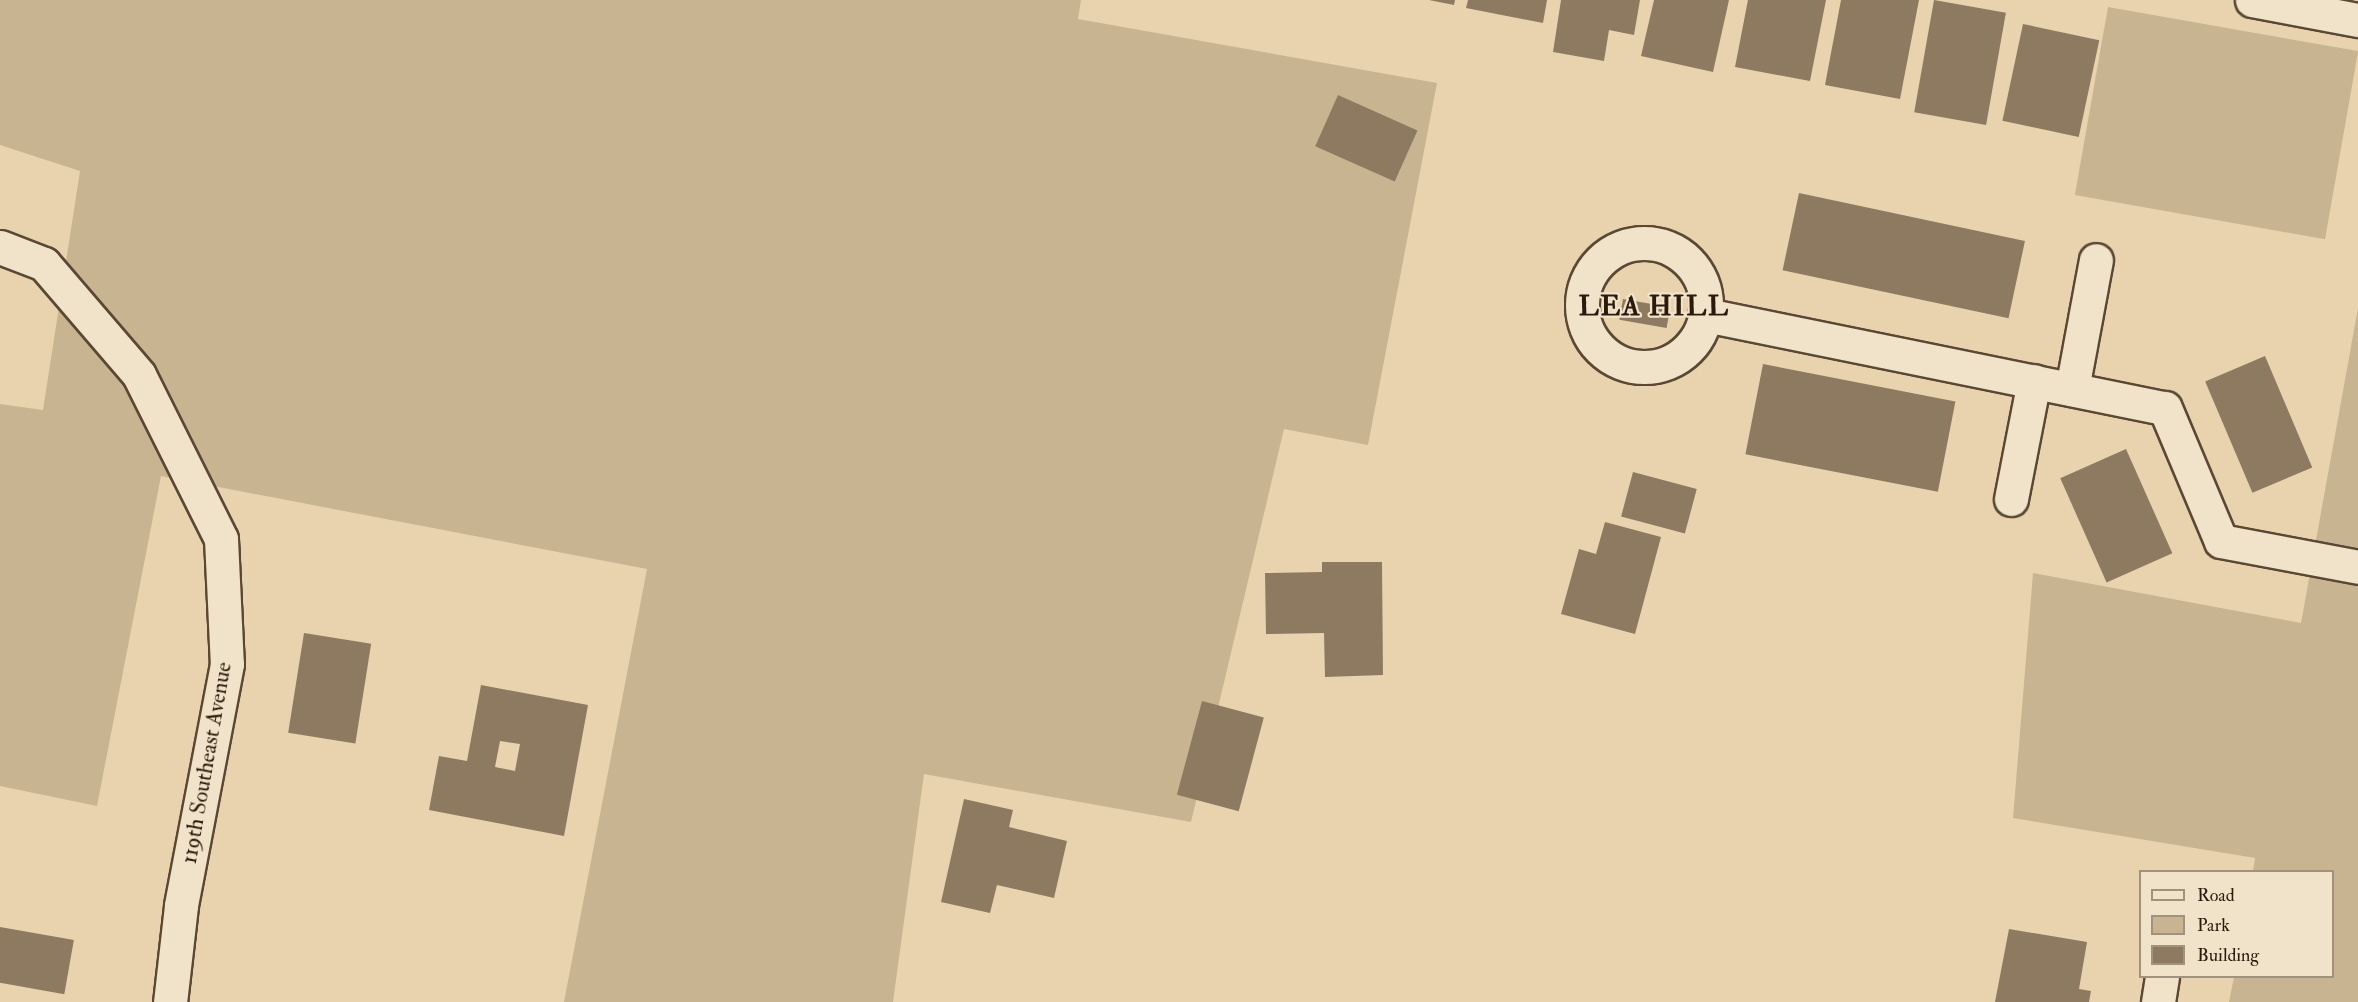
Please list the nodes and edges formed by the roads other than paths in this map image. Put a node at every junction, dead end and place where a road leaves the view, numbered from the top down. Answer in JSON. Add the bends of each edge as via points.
{"nodes":[{"id":1,"x":2252,"y":0,"type":"edge"},
{"id":2,"x":2358,"y":20,"type":"edge"},
{"id":3,"x":0,"y":247,"type":"edge"},
{"id":4,"x":2096,"y":260,"type":"dead end"},
{"id":5,"x":1706,"y":315,"type":"dead end"},
{"id":6,"x":2034,"y":381,"type":"junction"},
{"id":7,"x":2072,"y":389,"type":"junction"},
{"id":8,"x":2011,"y":499,"type":"dead end"},
{"id":9,"x":2358,"y":567,"type":"edge"},
{"id":10,"x":2162,"y":978,"type":"edge"},
{"id":11,"x":170,"y":1002,"type":"edge"},
{"id":12,"x":2158,"y":1002,"type":"edge"}],
"edges":[{"from":1,"to":2,"type":"street"},
{"from":3,"to":11,"type":"street","name":"119th Southeast Avenue","via":[[44,264],[139,375],[221,539],[227,664],[181,906]]},
{"from":4,"to":7,"type":"street"},
{"from":5,"to":6,"type":"street"},
{"from":6,"to":7,"type":"street"},
{"from":6,"to":8,"type":"street"},
{"from":7,"to":9,"type":"street","via":[[2165,408],[2221,542]]},
{"from":10,"to":12,"type":"street"}]}
